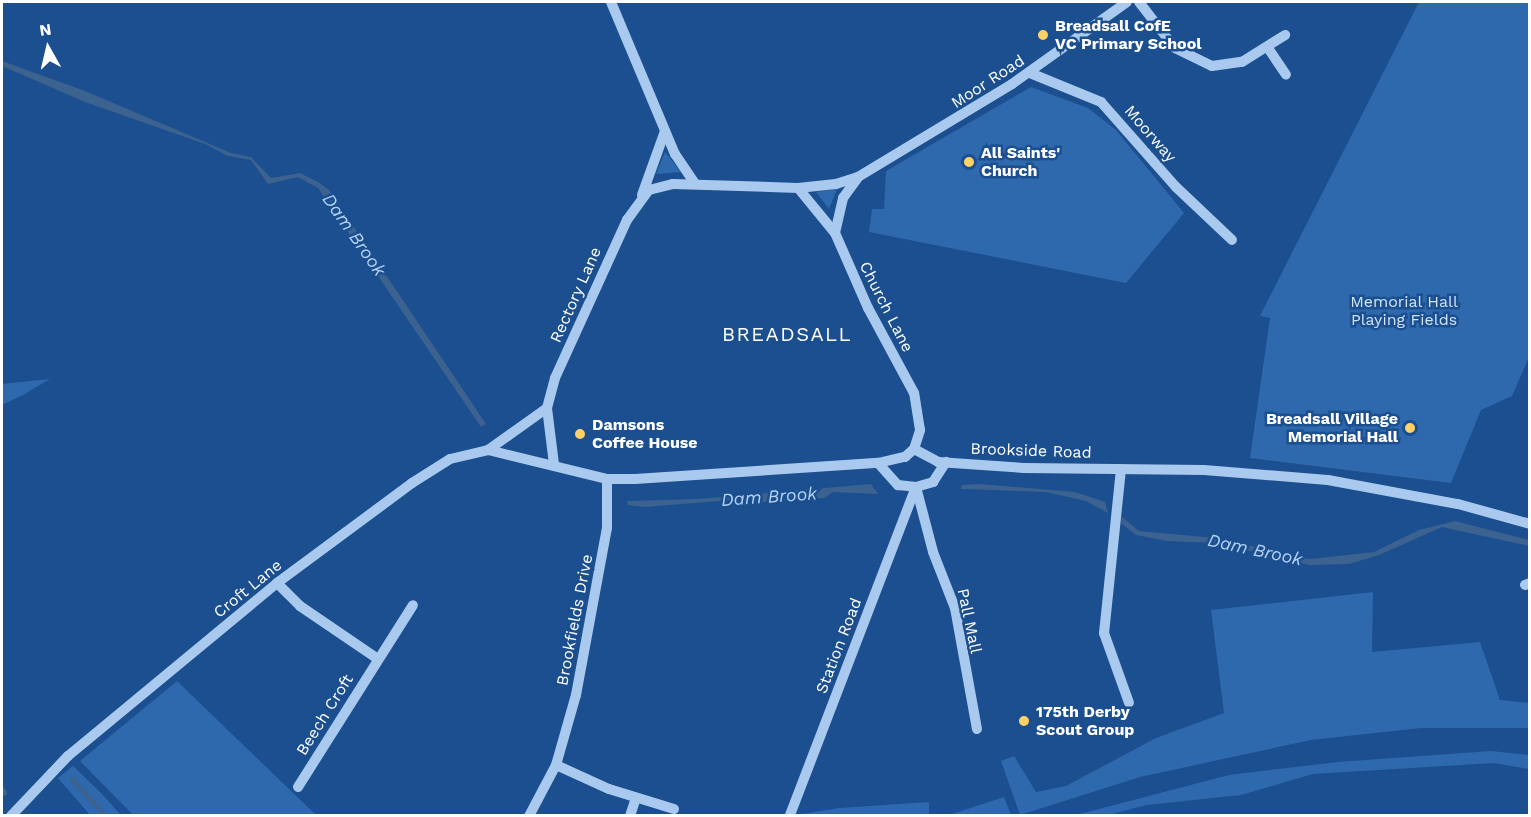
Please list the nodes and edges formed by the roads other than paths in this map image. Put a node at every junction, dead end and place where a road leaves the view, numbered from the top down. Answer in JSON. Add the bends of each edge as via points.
{"nodes":[{"id":1,"x":611,"y":2,"type":"edge"},
{"id":2,"x":1127,"y":2,"type":"edge"},
{"id":3,"x":1139,"y":2,"type":"edge"},
{"id":4,"x":1285,"y":35,"type":"dead end"},
{"id":5,"x":1268,"y":48,"type":"junction"},
{"id":6,"x":1030,"y":73,"type":"junction"},
{"id":7,"x":1286,"y":75,"type":"dead end"},
{"id":8,"x":665,"y":131,"type":"junction"},
{"id":9,"x":858,"y":177,"type":"junction"},
{"id":10,"x":695,"y":184,"type":"junction"},
{"id":11,"x":798,"y":188,"type":"junction"},
{"id":12,"x":641,"y":198,"type":"junction"},
{"id":13,"x":835,"y":233,"type":"junction"},
{"id":14,"x":1232,"y":240,"type":"dead end"},
{"id":15,"x":547,"y":408,"type":"junction"},
{"id":16,"x":914,"y":449,"type":"junction"},
{"id":17,"x":488,"y":450,"type":"junction"},
{"id":18,"x":946,"y":462,"type":"junction"},
{"id":19,"x":878,"y":463,"type":"junction"},
{"id":20,"x":554,"y":464,"type":"junction"},
{"id":21,"x":1122,"y":469,"type":"junction"},
{"id":22,"x":607,"y":479,"type":"junction"},
{"id":23,"x":916,"y":488,"type":"junction"},
{"id":24,"x":1530,"y":524,"type":"edge"},
{"id":25,"x":277,"y":583,"type":"junction"},
{"id":26,"x":413,"y":605,"type":"dead end"},
{"id":27,"x":378,"y":659,"type":"junction"},
{"id":28,"x":1129,"y":703,"type":"dead end"},
{"id":29,"x":977,"y":729,"type":"dead end"},
{"id":30,"x":556,"y":765,"type":"junction"},
{"id":31,"x":298,"y":787,"type":"dead end"},
{"id":32,"x":636,"y":798,"type":"junction"},
{"id":33,"x":674,"y":809,"type":"dead end"},
{"id":34,"x":790,"y":815,"type":"edge"},
{"id":35,"x":10,"y":816,"type":"edge"},
{"id":36,"x":529,"y":816,"type":"edge"},
{"id":37,"x":630,"y":816,"type":"edge"}],
"edges":[{"from":1,"to":8,"type":"street"},
{"from":2,"to":6,"type":"street","name":"Moor Road"},
{"from":3,"to":5,"type":"street","via":[[1175,48],[1192,59],[1228,66]]},
{"from":4,"to":5,"type":"street"},
{"from":5,"to":7,"type":"street"},
{"from":6,"to":9,"type":"street","name":"Moor Road"},
{"from":6,"to":14,"type":"street","name":"Moorway","via":[[1101,102],[1176,187]]},
{"from":8,"to":10,"type":"street"},
{"from":8,"to":12,"type":"street","name":"Rectory Lane"},
{"from":9,"to":11,"type":"street","name":"Moor Road"},
{"from":9,"to":13,"type":"street","name":"Moor Road","via":[[843,198]]},
{"from":10,"to":11,"type":"street","name":"Moor Road"},
{"from":10,"to":12,"type":"street","via":[[658,185]]},
{"from":11,"to":13,"type":"street","name":"Church Lane"},
{"from":12,"to":15,"type":"street","name":"Rectory Lane","via":[[627,220],[555,378]]},
{"from":13,"to":16,"type":"street","name":"Church Lane","via":[[868,308],[914,393],[920,430]]},
{"from":15,"to":17,"type":"street"},
{"from":15,"to":20,"type":"street","name":"Rectory Lane"},
{"from":16,"to":18,"type":"street","name":"Brookside Road","via":[[931,460]]},
{"from":16,"to":19,"type":"street","via":[[905,457]]},
{"from":17,"to":20,"type":"street","name":"Croft Lane"},
{"from":17,"to":25,"type":"street","name":"Croft Lane","via":[[461,456],[435,468]]},
{"from":18,"to":21,"type":"street","name":"Brookside Road"},
{"from":18,"to":23,"type":"street","via":[[933,482]]},
{"from":19,"to":22,"type":"street"},
{"from":19,"to":23,"type":"street","via":[[898,485]]},
{"from":20,"to":22,"type":"street"},
{"from":21,"to":24,"type":"street","name":"Brookside Road","via":[[1215,470],[1328,480],[1458,504]]},
{"from":21,"to":28,"type":"street","via":[[1104,633]]},
{"from":22,"to":30,"type":"street","name":"Brookfields Drive","via":[[607,528],[598,584],[576,695]]},
{"from":23,"to":29,"type":"street","name":"Pall Mall","via":[[933,552],[955,608]]},
{"from":23,"to":34,"type":"street","name":"Station Road"},
{"from":25,"to":27,"type":"street","via":[[300,606]]},
{"from":25,"to":35,"type":"street","name":"Croft Lane","via":[[68,756]]},
{"from":26,"to":27,"type":"street","name":"Beech Croft"},
{"from":27,"to":31,"type":"street","name":"Beech Croft"},
{"from":30,"to":32,"type":"street"},
{"from":30,"to":36,"type":"street","name":"Brookfields Drive"},
{"from":32,"to":33,"type":"street"},
{"from":32,"to":37,"type":"street"}]}
